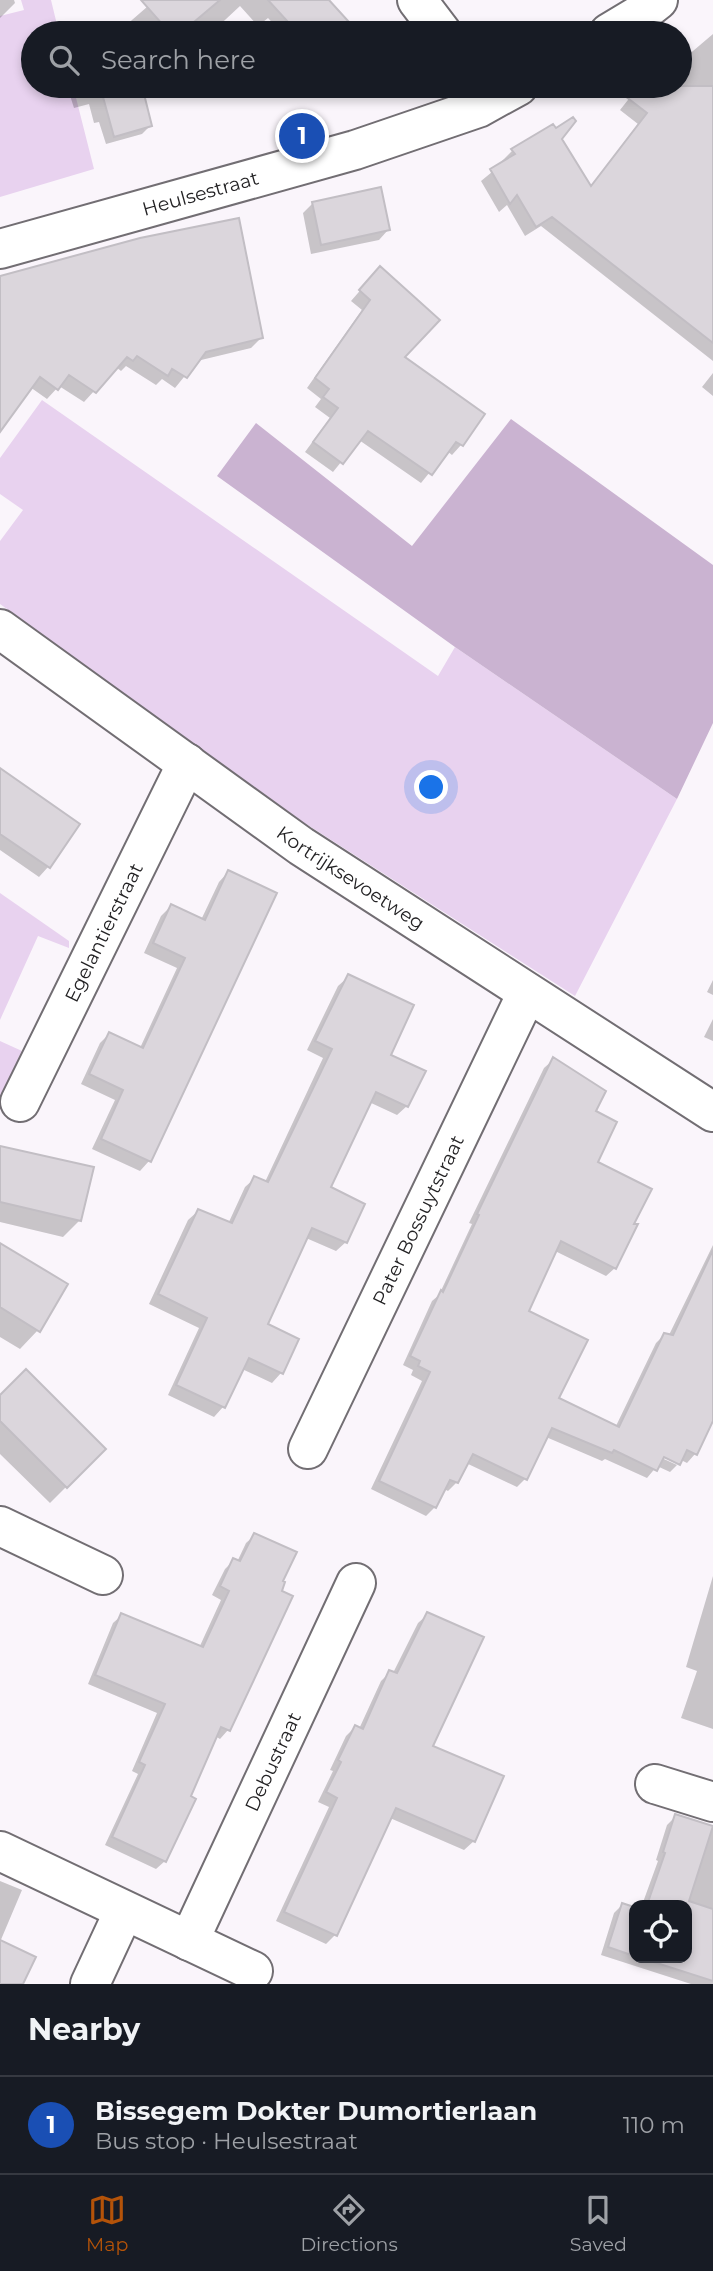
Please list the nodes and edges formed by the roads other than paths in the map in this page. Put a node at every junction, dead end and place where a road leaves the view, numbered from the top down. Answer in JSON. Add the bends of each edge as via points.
{"nodes":[{"id":1,"x":417,"y":0,"type":"edge"},
{"id":2,"x":658,"y":0,"type":"edge"},
{"id":3,"x":433,"y":21,"type":"edge"},
{"id":4,"x":629,"y":21,"type":"edge"},
{"id":5,"x":472,"y":98,"type":"edge"},
{"id":6,"x":0,"y":249,"type":"edge"},
{"id":7,"x":0,"y":629,"type":"edge"},
{"id":8,"x":187,"y":763,"type":"junction"},
{"id":9,"x":527,"y":993,"type":"junction"},
{"id":10,"x":20,"y":1102,"type":"dead end"},
{"id":11,"x":713,"y":1112,"type":"edge"},
{"id":12,"x":308,"y":1449,"type":"dead end"},
{"id":13,"x":0,"y":1526,"type":"edge"},
{"id":14,"x":103,"y":1575,"type":"dead end"},
{"id":15,"x":356,"y":1583,"type":"dead end"},
{"id":16,"x":656,"y":1783,"type":"dead end"},
{"id":17,"x":713,"y":1802,"type":"edge"},
{"id":18,"x":0,"y":1851,"type":"edge"},
{"id":19,"x":124,"y":1910,"type":"junction"},
{"id":20,"x":189,"y":1941,"type":"junction"},
{"id":21,"x":253,"y":1971,"type":"dead end"},
{"id":22,"x":90,"y":1984,"type":"edge"}],
"edges":[{"from":1,"to":3,"type":"street"},
{"from":2,"to":4,"type":"street"},
{"from":5,"to":6,"type":"street","name":"Heulsestraat","via":[[355,150]]},
{"from":7,"to":8,"type":"street","name":"Kortrijksevoetweg"},
{"from":8,"to":9,"type":"street","name":"Kortrijksevoetweg","via":[[301,846]]},
{"from":8,"to":10,"type":"street","name":"Egelantierstraat"},
{"from":9,"to":11,"type":"street","name":"Kortrijksevoetweg"},
{"from":9,"to":12,"type":"street","name":"Pater Bossuytstraat"},
{"from":13,"to":14,"type":"street"},
{"from":15,"to":20,"type":"street","name":"Debustraat"},
{"from":16,"to":17,"type":"street"},
{"from":18,"to":19,"type":"street"},
{"from":19,"to":20,"type":"street"},
{"from":19,"to":22,"type":"street"},
{"from":20,"to":21,"type":"street"}]}
